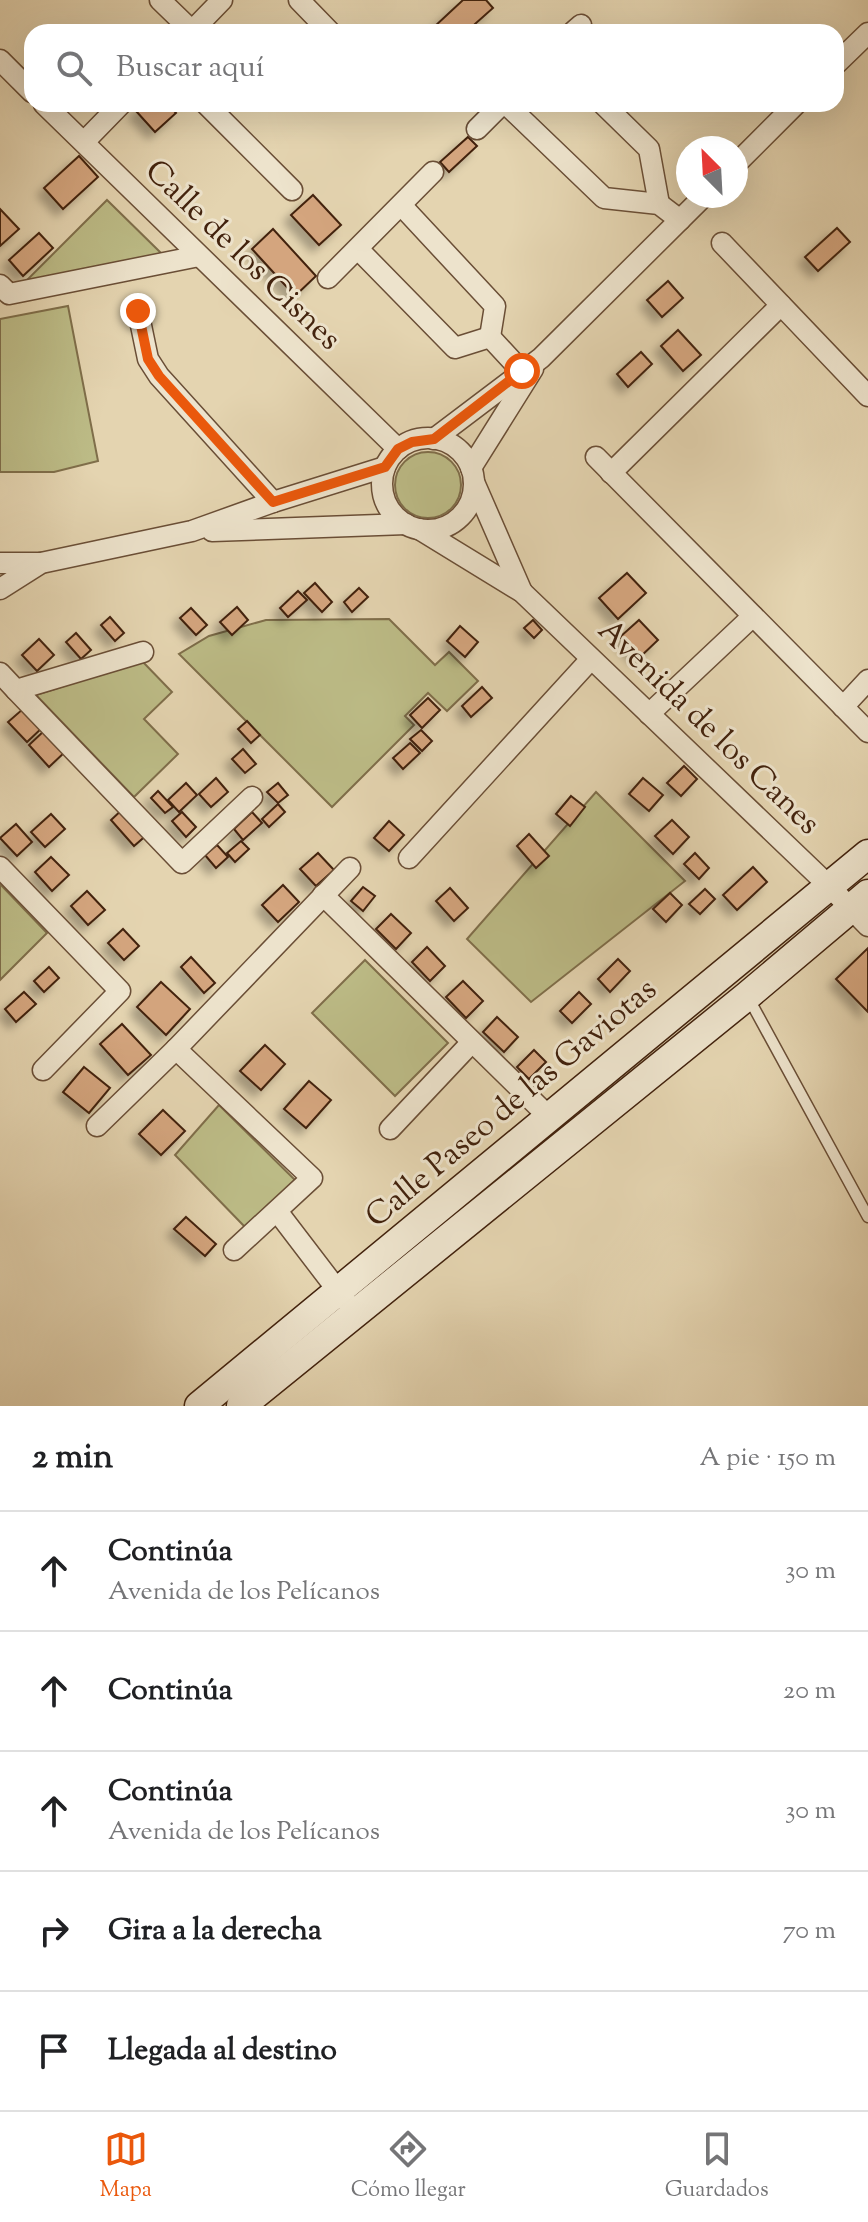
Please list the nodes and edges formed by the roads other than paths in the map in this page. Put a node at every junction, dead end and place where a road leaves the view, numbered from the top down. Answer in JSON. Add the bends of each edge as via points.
{"nodes":[{"id":1,"x":160,"y":0,"type":"edge"},
{"id":2,"x":222,"y":0,"type":"edge"},
{"id":3,"x":299,"y":0,"type":"edge"},
{"id":4,"x":183,"y":24,"type":"edge"},
{"id":5,"x":199,"y":24,"type":"edge"},
{"id":6,"x":322,"y":24,"type":"edge"},
{"id":7,"x":868,"y":33,"type":"edge"},
{"id":8,"x":844,"y":56,"type":"edge"},
{"id":9,"x":0,"y":60,"type":"edge"},
{"id":10,"x":24,"y":84,"type":"edge"},
{"id":11,"x":52,"y":112,"type":"edge"},
{"id":12,"x":113,"y":112,"type":"edge"},
{"id":13,"x":214,"y":112,"type":"edge"},
{"id":14,"x":495,"y":112,"type":"edge"},
{"id":15,"x":513,"y":112,"type":"edge"},
{"id":16,"x":611,"y":112,"type":"edge"},
{"id":17,"x":788,"y":112,"type":"edge"},
{"id":18,"x":477,"y":129,"type":"dead end"},
{"id":19,"x":84,"y":142,"type":"junction"},
{"id":20,"x":748,"y":152,"type":"edge"},
{"id":21,"x":433,"y":172,"type":"dead end"},
{"id":22,"x":292,"y":190,"type":"dead end"},
{"id":23,"x":659,"y":204,"type":"junction"},
{"id":24,"x":401,"y":205,"type":"junction"},
{"id":25,"x":692,"y":208,"type":"edge"},
{"id":26,"x":680,"y":220,"type":"junction"},
{"id":27,"x":722,"y":243,"type":"dead end"},
{"id":28,"x":358,"y":249,"type":"junction"},
{"id":29,"x":199,"y":256,"type":"junction"},
{"id":30,"x":328,"y":278,"type":"dead end"},
{"id":31,"x":0,"y":285,"type":"edge"},
{"id":32,"x":781,"y":305,"type":"junction"},
{"id":33,"x":138,"y":311,"type":"dead end"},
{"id":34,"x":490,"y":337,"type":"junction"},
{"id":35,"x":524,"y":374,"type":"junction"},
{"id":36,"x":868,"y":396,"type":"edge"},
{"id":37,"x":434,"y":439,"type":"junction"},
{"id":38,"x":398,"y":449,"type":"junction"},
{"id":39,"x":596,"y":457,"type":"dead end"},
{"id":40,"x":385,"y":467,"type":"junction"},
{"id":41,"x":611,"y":473,"type":"junction"},
{"id":42,"x":473,"y":475,"type":"junction"},
{"id":43,"x":273,"y":502,"type":"junction"},
{"id":44,"x":412,"y":527,"type":"junction"},
{"id":45,"x":192,"y":531,"type":"junction"},
{"id":46,"x":0,"y":563,"type":"edge"},
{"id":47,"x":41,"y":563,"type":"junction"},
{"id":48,"x":0,"y":589,"type":"edge"},
{"id":49,"x":522,"y":592,"type":"junction"},
{"id":50,"x":753,"y":616,"type":"junction"},
{"id":51,"x":143,"y":652,"type":"dead end"},
{"id":52,"x":591,"y":659,"type":"junction"},
{"id":53,"x":0,"y":673,"type":"edge"},
{"id":54,"x":868,"y":680,"type":"edge"},
{"id":55,"x":16,"y":690,"type":"junction"},
{"id":56,"x":843,"y":707,"type":"junction"},
{"id":57,"x":649,"y":714,"type":"junction"},
{"id":58,"x":868,"y":732,"type":"edge"},
{"id":59,"x":252,"y":797,"type":"dead end"},
{"id":60,"x":868,"y":854,"type":"edge"},
{"id":61,"x":409,"y":858,"type":"dead end"},
{"id":62,"x":0,"y":867,"type":"edge"},
{"id":63,"x":350,"y":868,"type":"dead end"},
{"id":64,"x":829,"y":886,"type":"junction"},
{"id":65,"x":323,"y":895,"type":"junction"},
{"id":66,"x":863,"y":909,"type":"edge"},
{"id":67,"x":747,"y":996,"type":"junction"},
{"id":68,"x":471,"y":1043,"type":"junction"},
{"id":69,"x":176,"y":1049,"type":"junction"},
{"id":70,"x":43,"y":1070,"type":"dead end"},
{"id":71,"x":549,"y":1117,"type":"junction"},
{"id":72,"x":97,"y":1126,"type":"dead end"},
{"id":73,"x":390,"y":1129,"type":"dead end"},
{"id":74,"x":277,"y":1211,"type":"junction"},
{"id":75,"x":868,"y":1217,"type":"edge"},
{"id":76,"x":234,"y":1250,"type":"dead end"},
{"id":77,"x":346,"y":1302,"type":"junction"},
{"id":78,"x":199,"y":1406,"type":"edge"},
{"id":79,"x":241,"y":1406,"type":"edge"}],
"edges":[{"from":1,"to":4,"type":"street"},
{"from":2,"to":5,"type":"street"},
{"from":3,"to":6,"type":"street"},
{"from":7,"to":8,"type":"street"},
{"from":9,"to":10,"type":"street"},
{"from":11,"to":19,"type":"street","name":"Calle de los Cisnes"},
{"from":12,"to":19,"type":"street"},
{"from":13,"to":22,"type":"street"},
{"from":14,"to":18,"type":"street"},
{"from":15,"to":23,"type":"street","via":[[604,198]]},
{"from":16,"to":23,"type":"street","via":[[649,149]]},
{"from":17,"to":20,"type":"street"},
{"from":19,"to":29,"type":"street","name":"Calle de los Cisnes"},
{"from":21,"to":24,"type":"street"},
{"from":23,"to":26,"type":"street"},
{"from":24,"to":28,"type":"street"},
{"from":24,"to":34,"type":"street","via":[[495,306]]},
{"from":25,"to":26,"type":"street"},
{"from":26,"to":35,"type":"street"},
{"from":27,"to":32,"type":"street"},
{"from":28,"to":30,"type":"street"},
{"from":28,"to":34,"type":"street","via":[[455,348]]},
{"from":29,"to":31,"type":"street","via":[[9,294]]},
{"from":29,"to":38,"type":"street","name":"Calle de los Cisnes"},
{"from":32,"to":36,"type":"street"},
{"from":32,"to":41,"type":"street"},
{"from":33,"to":43,"type":"street","via":[[148,359],[159,376]]},
{"from":34,"to":35,"type":"street"},
{"from":35,"to":37,"type":"street"},
{"from":35,"to":42,"type":"street"},
{"from":37,"to":38,"type":"street"},
{"from":37,"to":42,"type":"street","via":[[459,450]]},
{"from":38,"to":40,"type":"street"},
{"from":39,"to":41,"type":"street"},
{"from":40,"to":43,"type":"street"},
{"from":40,"to":44,"type":"street","via":[[384,500]]},
{"from":41,"to":50,"type":"street"},
{"from":42,"to":44,"type":"street","via":[[473,495],[458,519],[433,530]]},
{"from":42,"to":49,"type":"street","name":"Avenida de los Canes"},
{"from":43,"to":45,"type":"street"},
{"from":44,"to":45,"type":"street"},
{"from":44,"to":49,"type":"street","name":"Avenida de los Canes"},
{"from":45,"to":47,"type":"street"},
{"from":46,"to":47,"type":"street"},
{"from":47,"to":48,"type":"street"},
{"from":49,"to":52,"type":"street","name":"Avenida de los Canes"},
{"from":50,"to":56,"type":"street"},
{"from":50,"to":57,"type":"street"},
{"from":51,"to":55,"type":"street"},
{"from":52,"to":57,"type":"street","name":"Avenida de los Canes"},
{"from":52,"to":61,"type":"street"},
{"from":53,"to":55,"type":"street"},
{"from":54,"to":56,"type":"street"},
{"from":55,"to":59,"type":"street","via":[[182,863]]},
{"from":56,"to":58,"type":"street"},
{"from":57,"to":64,"type":"street","name":"Avenida de los Canes"},
{"from":60,"to":64,"type":"main road","name":"Calle Paseo de las Gaviotas"},
{"from":62,"to":70,"type":"street","via":[[120,991]]},
{"from":63,"to":65,"type":"street"},
{"from":64,"to":66,"type":"street","name":"Avenida de los Canes"},
{"from":64,"to":71,"type":"main road","name":"Calle Paseo de las Gaviotas"},
{"from":65,"to":68,"type":"street"},
{"from":65,"to":69,"type":"street"},
{"from":66,"to":67,"type":"main road","name":"Calle Paseo de las Gaviotas"},
{"from":67,"to":75,"type":"lane"},
{"from":67,"to":77,"type":"main road","name":"Calle Paseo de las Gaviotas"},
{"from":68,"to":71,"type":"street"},
{"from":68,"to":73,"type":"street"},
{"from":69,"to":72,"type":"street"},
{"from":69,"to":74,"type":"street","via":[[312,1178]]},
{"from":71,"to":77,"type":"main road","name":"Calle Paseo de las Gaviotas"},
{"from":74,"to":76,"type":"street"},
{"from":74,"to":77,"type":"street"},
{"from":77,"to":78,"type":"main road","name":"Calle Paseo de las Gaviotas"},
{"from":77,"to":79,"type":"main road","name":"Calle Paseo de las Gaviotas"}]}
